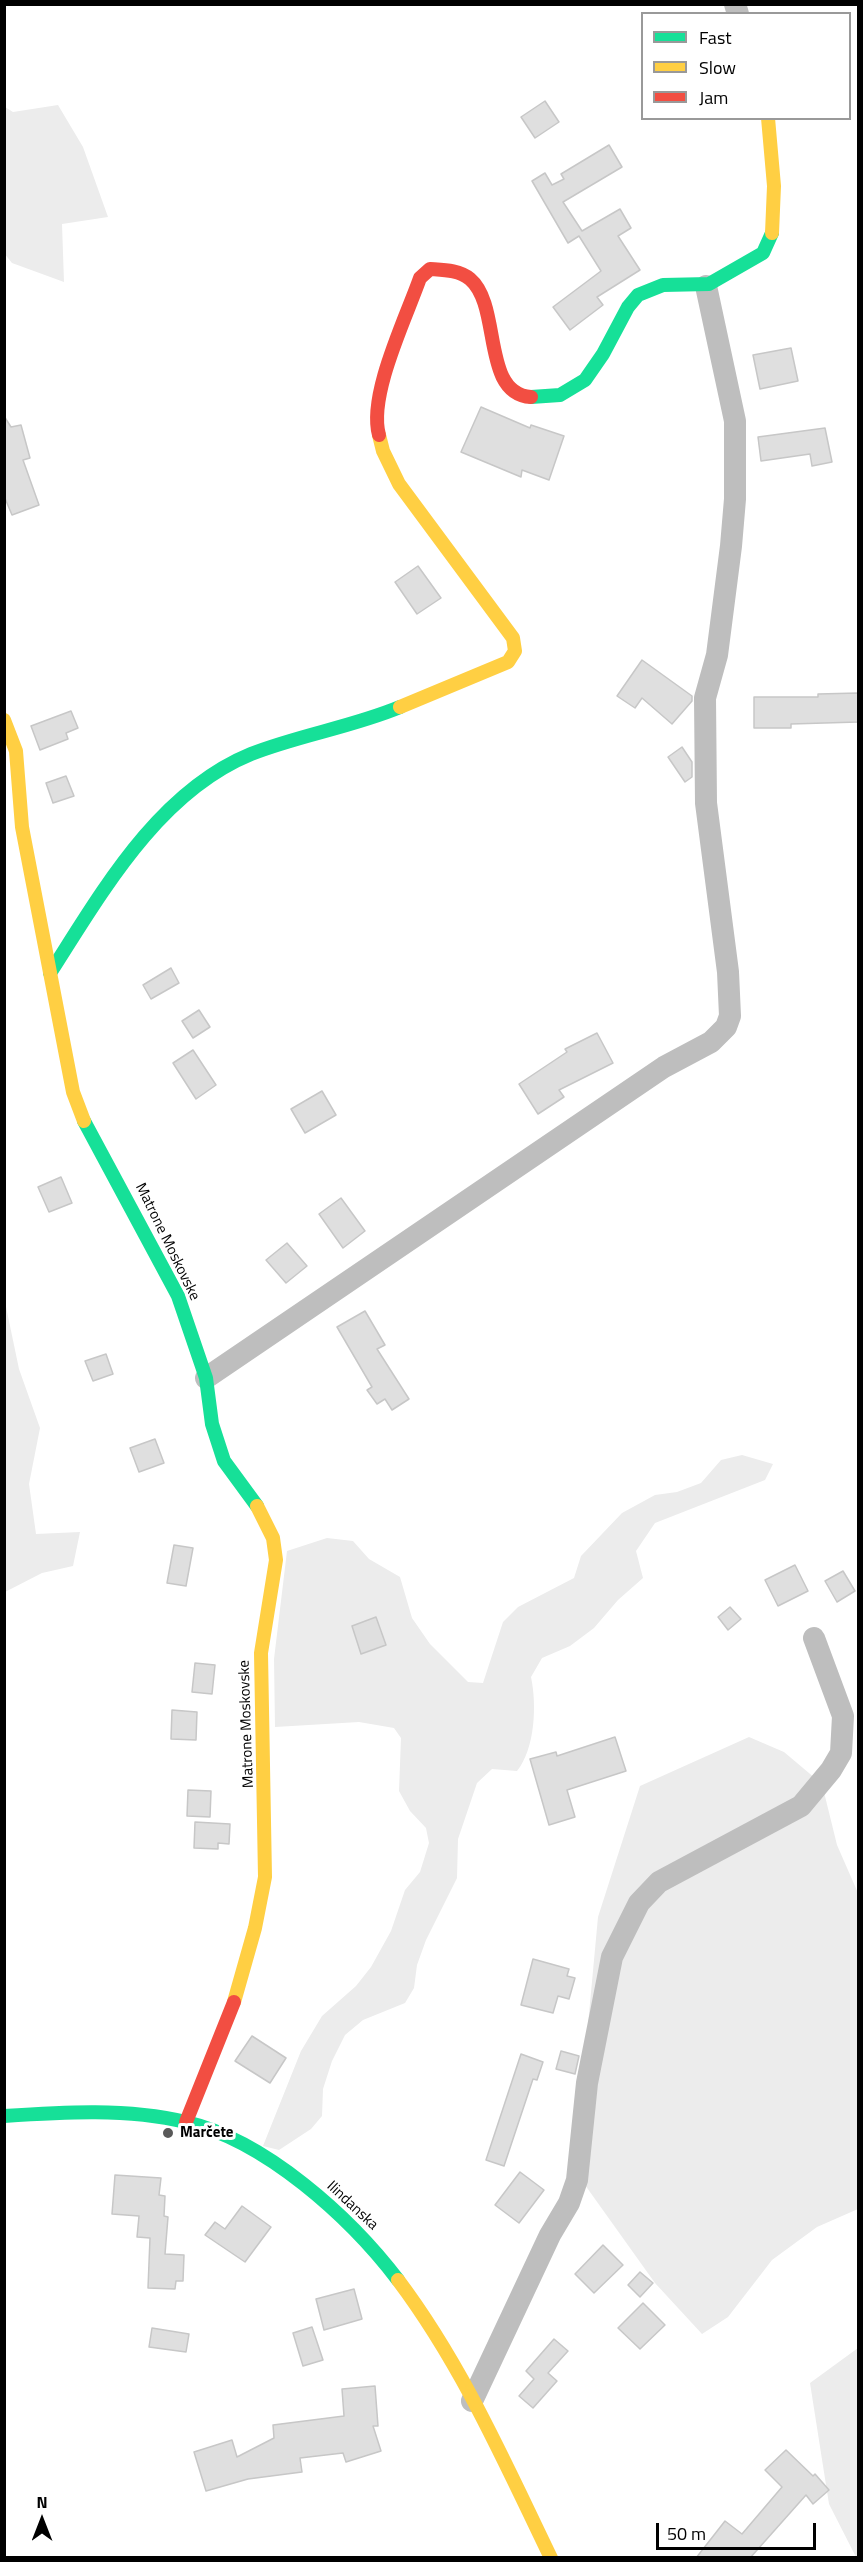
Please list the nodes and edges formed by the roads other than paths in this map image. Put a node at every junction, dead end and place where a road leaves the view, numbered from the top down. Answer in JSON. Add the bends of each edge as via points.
{"nodes":[{"id":1,"x":768,"y":120,"type":"edge"},
{"id":2,"x":706,"y":286,"type":"junction"},
{"id":3,"x":4,"y":720,"type":"edge"},
{"id":4,"x":50,"y":973,"type":"junction"},
{"id":5,"x":206,"y":1378,"type":"junction"},
{"id":6,"x":814,"y":1638,"type":"dead end"},
{"id":7,"x":4,"y":2116,"type":"edge"},
{"id":8,"x":186,"y":2122,"type":"junction"},
{"id":9,"x":472,"y":2401,"type":"junction"},
{"id":10,"x":551,"y":2558,"type":"edge"}],
"edges":[{"from":1,"to":2,"type":"street","via":[[773,154],[774,238],[767,250]]},
{"from":2,"to":4,"type":"street","via":[[676,283],[637,295],[591,376],[578,388],[533,397],[522,396],[505,382],[488,309],[479,288],[447,268],[430,269],[420,278],[377,398],[376,424],[383,451],[399,484],[513,638],[515,651],[508,662],[395,710],[251,754],[212,774],[123,860]]},
{"from":2,"to":5,"type":"street","via":[[735,421],[731,546],[717,655],[705,698],[706,803],[728,972],[730,1016],[726,1027],[711,1042],[664,1067]]},
{"from":3,"to":4,"type":"street","name":"Matrone Moskovske","via":[[16,751],[22,827]]},
{"from":4,"to":5,"type":"street","name":"Matrone Moskovske","via":[[73,1092],[85,1123],[178,1296]]},
{"from":5,"to":8,"type":"street","name":"Matrone Moskovske","via":[[212,1424],[224,1461],[264,1516],[276,1560],[261,1653],[265,1877],[236,1996]]},
{"from":6,"to":9,"type":"street","via":[[843,1716],[841,1753],[801,1806],[659,1882],[639,1903],[612,1957],[587,2084],[577,2180]]},
{"from":7,"to":8,"type":"street","name":"Ilindanska","via":[[100,2114]]},
{"from":8,"to":9,"type":"street","name":"Ilindanska","via":[[255,2151],[350,2223],[399,2279]]},
{"from":9,"to":10,"type":"street","name":"Ilindanska"}]}
